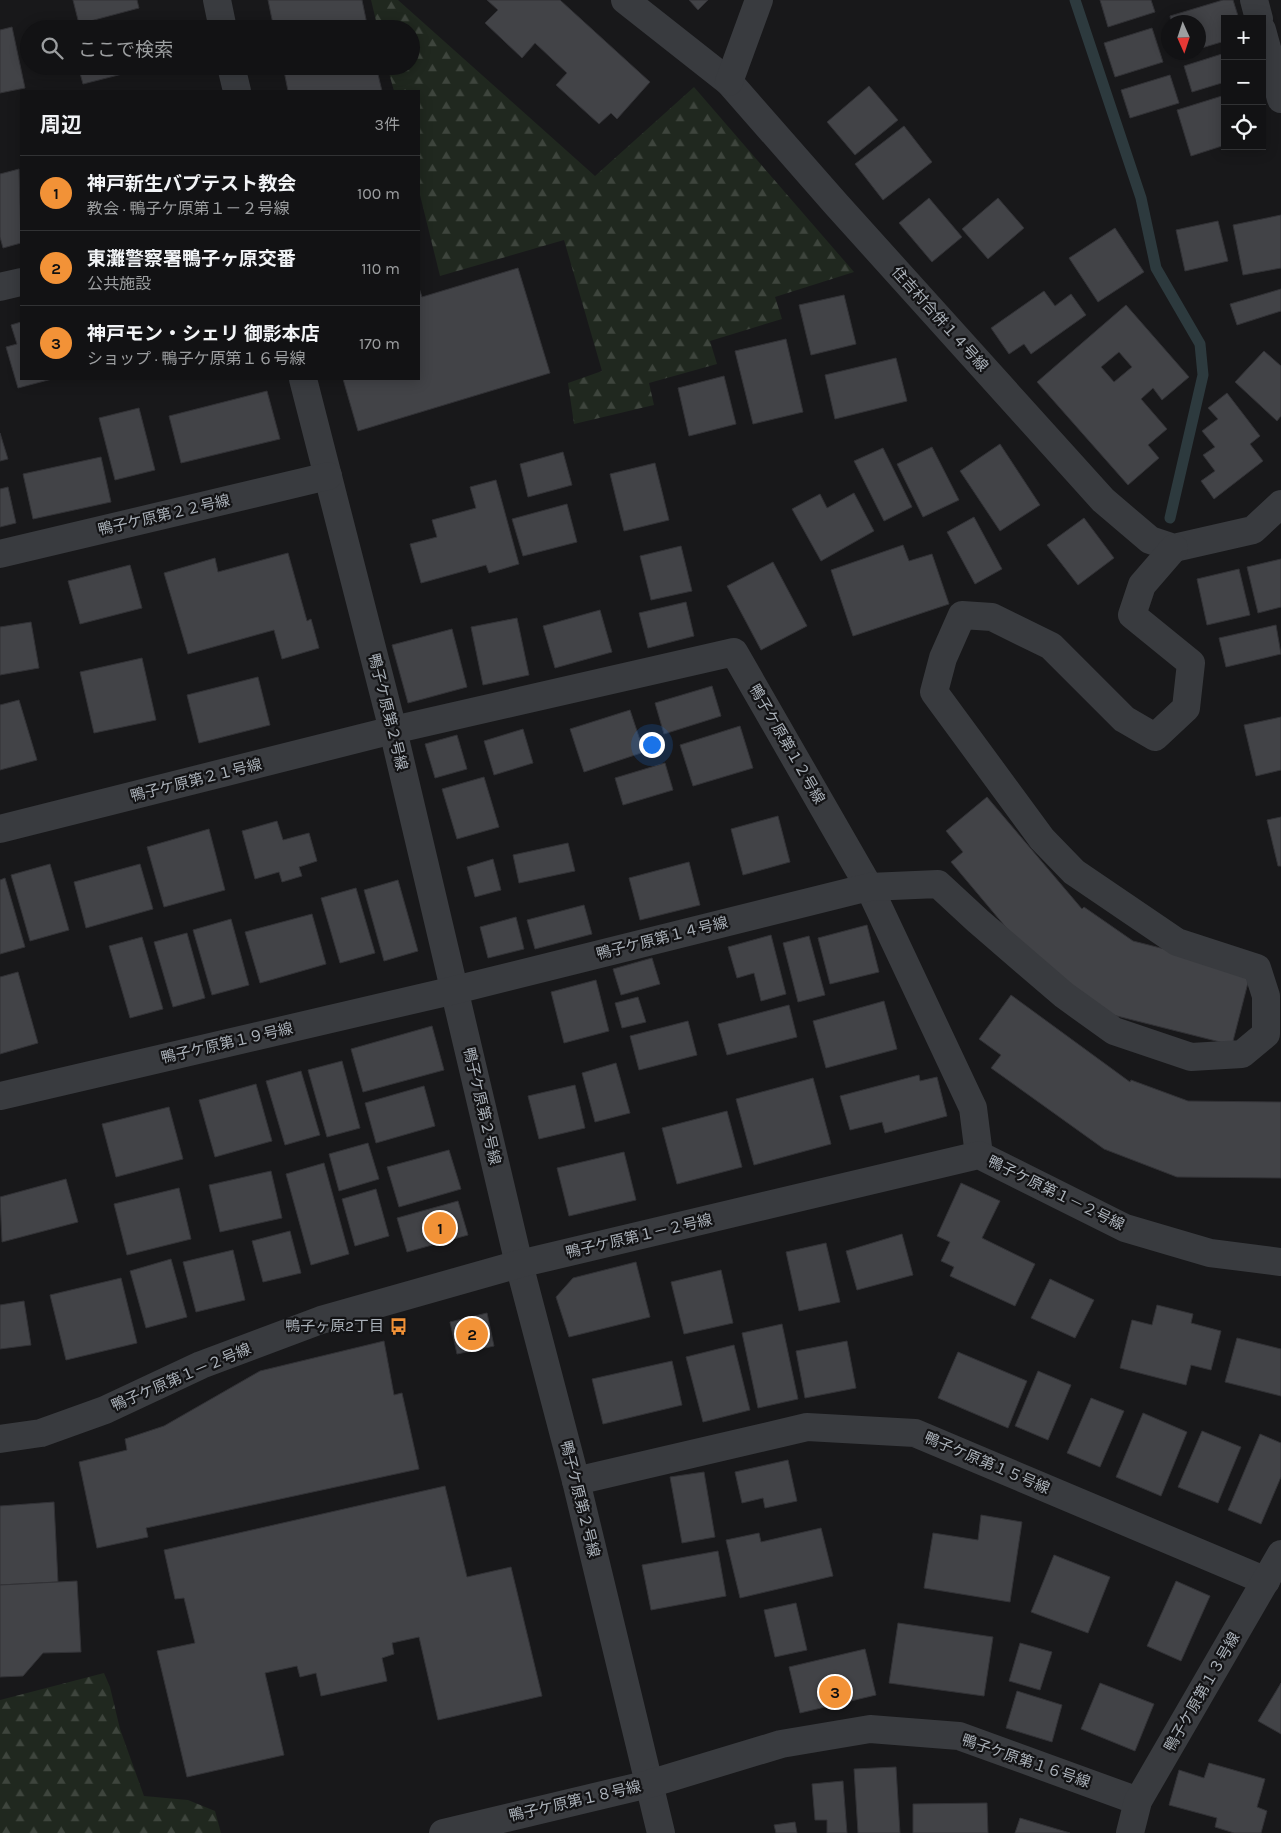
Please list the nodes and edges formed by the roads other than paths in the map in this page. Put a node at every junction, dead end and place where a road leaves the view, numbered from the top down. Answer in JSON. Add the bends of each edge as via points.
{"nodes":[{"id":1,"x":217,"y":0,"type":"edge"},
{"id":2,"x":625,"y":0,"type":"edge"},
{"id":3,"x":759,"y":0,"type":"edge"},
{"id":4,"x":1254,"y":0,"type":"edge"},
{"id":5,"x":1258,"y":15,"type":"edge"},
{"id":6,"x":221,"y":20,"type":"edge"},
{"id":7,"x":1266,"y":45,"type":"edge"},
{"id":8,"x":233,"y":75,"type":"edge"},
{"id":9,"x":729,"y":82,"type":"junction"},
{"id":10,"x":236,"y":90,"type":"edge"},
{"id":11,"x":1281,"y":99,"type":"edge"},
{"id":12,"x":20,"y":282,"type":"edge"},
{"id":13,"x":0,"y":287,"type":"edge"},
{"id":14,"x":304,"y":380,"type":"edge"},
{"id":15,"x":328,"y":476,"type":"junction"},
{"id":16,"x":1281,"y":504,"type":"edge"},
{"id":17,"x":1174,"y":548,"type":"junction"},
{"id":18,"x":0,"y":554,"type":"edge"},
{"id":19,"x":393,"y":730,"type":"junction"},
{"id":20,"x":0,"y":830,"type":"edge"},
{"id":21,"x":869,"y":887,"type":"junction"},
{"id":22,"x":455,"y":990,"type":"junction"},
{"id":23,"x":0,"y":1096,"type":"edge"},
{"id":24,"x":979,"y":1155,"type":"junction"},
{"id":25,"x":1281,"y":1262,"type":"edge"},
{"id":26,"x":519,"y":1264,"type":"junction"},
{"id":27,"x":0,"y":1439,"type":"edge"},
{"id":28,"x":576,"y":1481,"type":"junction"},
{"id":29,"x":1281,"y":1554,"type":"edge"},
{"id":30,"x":1266,"y":1581,"type":"junction"},
{"id":31,"x":649,"y":1784,"type":"junction"},
{"id":32,"x":1138,"y":1801,"type":"junction"},
{"id":33,"x":443,"y":1833,"type":"edge"},
{"id":34,"x":660,"y":1833,"type":"edge"},
{"id":35,"x":1130,"y":1833,"type":"edge"}],
"edges":[{"from":1,"to":6,"type":"street"},
{"from":2,"to":9,"type":"street","name":"住吉村合併１４号線"},
{"from":3,"to":9,"type":"street"},
{"from":4,"to":5,"type":"street"},
{"from":7,"to":11,"type":"street"},
{"from":8,"to":10,"type":"street"},
{"from":9,"to":17,"type":"street","name":"住吉村合併１４号線","via":[[1104,500],[1150,540]]},
{"from":12,"to":13,"type":"street"},
{"from":14,"to":15,"type":"street","name":"鴨子ケ原第２号線"},
{"from":15,"to":18,"type":"street","name":"鴨子ケ原第２２号線"},
{"from":15,"to":19,"type":"street","name":"鴨子ケ原第２号線"},
{"from":16,"to":17,"type":"street","via":[[1254,530]]},
{"from":17,"to":21,"type":"street","name":"鴨子ケ原第１４号線","via":[[1142,585],[1132,615],[1191,664],[1186,708],[1155,737],[1124,719],[1051,646],[992,617],[962,615],[942,658],[934,692],[1042,839],[1074,872],[1178,942],[1256,968],[1266,996],[1266,1034],[1242,1054],[1191,1057],[1114,1031],[1064,995],[938,884]]},
{"from":19,"to":20,"type":"street","name":"鴨子ケ原第２１号線"},
{"from":19,"to":21,"type":"street","name":"鴨子ケ原第１２号線","via":[[734,652]]},
{"from":19,"to":22,"type":"street","name":"鴨子ケ原第２号線"},
{"from":21,"to":22,"type":"street","name":"鴨子ケ原第１４号線"},
{"from":21,"to":24,"type":"street","name":"鴨子ケ原第１２号線","via":[[973,1108]]},
{"from":22,"to":23,"type":"street","name":"鴨子ケ原第１９号線"},
{"from":22,"to":26,"type":"street","name":"鴨子ケ原第２号線"},
{"from":24,"to":25,"type":"street","name":"鴨子ケ原第１－２号線","via":[[1125,1228],[1210,1253]]},
{"from":24,"to":26,"type":"street","name":"鴨子ケ原第１－２号線"},
{"from":26,"to":27,"type":"street","name":"鴨子ケ原第１－２号線","via":[[321,1320],[200,1365],[87,1417],[41,1434]]},
{"from":26,"to":28,"type":"street","name":"鴨子ケ原第２号線"},
{"from":28,"to":30,"type":"street","name":"鴨子ケ原第１５号線","via":[[808,1426],[914,1433]]},
{"from":28,"to":31,"type":"street","name":"鴨子ケ原第２号線"},
{"from":29,"to":30,"type":"street","name":"鴨子ケ原第１３号線"},
{"from":30,"to":32,"type":"street","name":"鴨子ケ原第１３号線"},
{"from":31,"to":32,"type":"street","name":"鴨子ケ原第１６号線","via":[[781,1744],[870,1729],[959,1736]]},
{"from":31,"to":33,"type":"street","name":"鴨子ケ原第１８号線"},
{"from":31,"to":34,"type":"street","name":"鴨子ケ原第２号線"},
{"from":32,"to":35,"type":"street","name":"鴨子ケ原第１３号線"}]}
